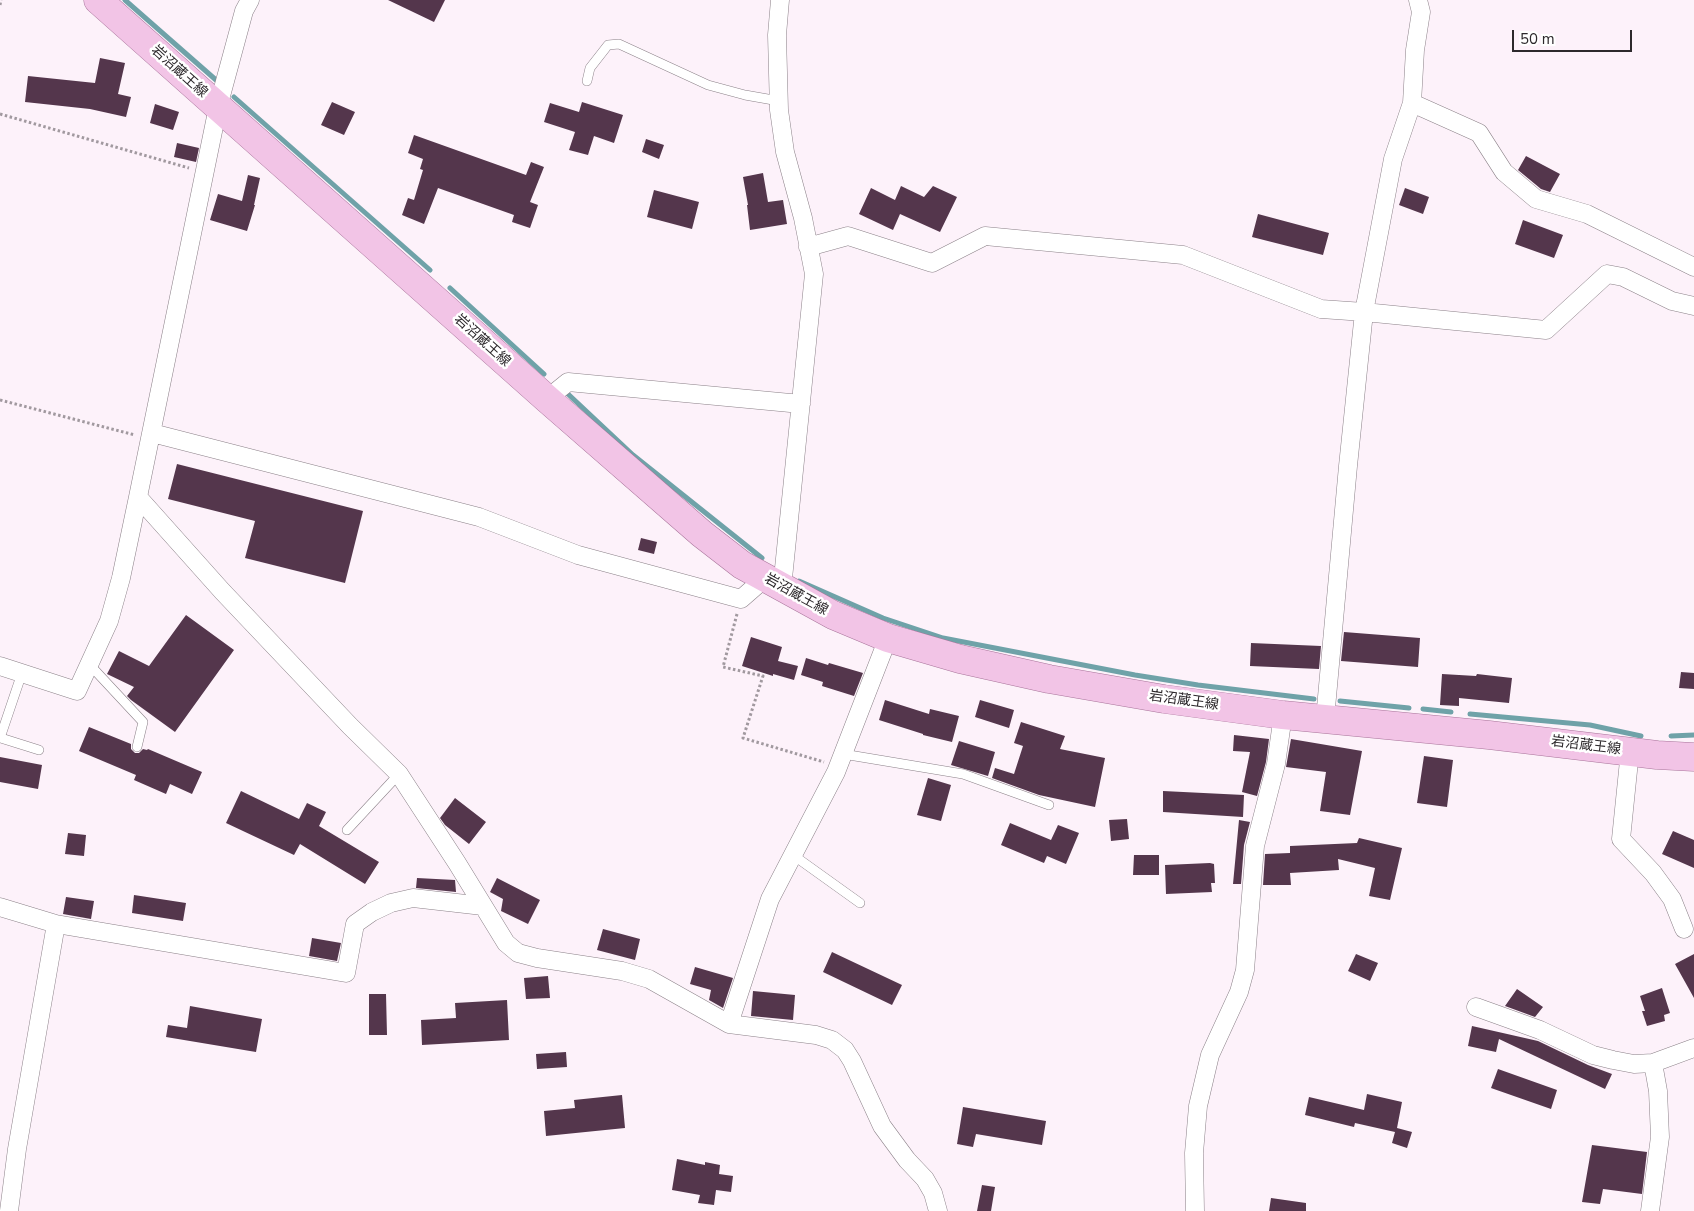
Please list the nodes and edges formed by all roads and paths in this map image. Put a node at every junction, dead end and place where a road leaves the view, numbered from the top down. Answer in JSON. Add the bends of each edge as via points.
{"nodes":[{"id":1,"x":1,"y":0,"type":"edge"},
{"id":2,"x":98,"y":0,"type":"edge"},
{"id":3,"x":250,"y":0,"type":"edge"},
{"id":4,"x":780,"y":0,"type":"edge"},
{"id":5,"x":1418,"y":0,"type":"edge"},
{"id":6,"x":0,"y":5,"type":"edge"},
{"id":7,"x":587,"y":81,"type":"dead end"},
{"id":8,"x":779,"y":101,"type":"junction"},
{"id":9,"x":1412,"y":103,"type":"junction"},
{"id":10,"x":218,"y":107,"type":"junction"},
{"id":11,"x":0,"y":114,"type":"edge"},
{"id":12,"x":204,"y":172,"type":"junction"},
{"id":13,"x":808,"y":247,"type":"junction"},
{"id":14,"x":1694,"y":267,"type":"edge"},
{"id":15,"x":1694,"y":306,"type":"edge"},
{"id":16,"x":1364,"y":312,"type":"junction"},
{"id":17,"x":547,"y":399,"type":"junction"},
{"id":18,"x":0,"y":400,"type":"edge"},
{"id":19,"x":801,"y":404,"type":"junction"},
{"id":20,"x":151,"y":436,"type":"junction"},
{"id":21,"x":138,"y":497,"type":"junction"},
{"id":22,"x":773,"y":583,"type":"junction"},
{"id":23,"x":740,"y":599,"type":"junction"},
{"id":24,"x":888,"y":638,"type":"junction"},
{"id":25,"x":89,"y":664,"type":"junction"},
{"id":26,"x":0,"y":666,"type":"edge"},
{"id":27,"x":22,"y":673,"type":"junction"},
{"id":28,"x":1283,"y":714,"type":"junction"},
{"id":29,"x":1325,"y":719,"type":"junction"},
{"id":30,"x":1,"y":738,"type":"edge"},
{"id":31,"x":137,"y":747,"type":"dead end"},
{"id":32,"x":39,"y":750,"type":"dead end"},
{"id":33,"x":1630,"y":752,"type":"junction"},
{"id":34,"x":1694,"y":757,"type":"edge"},
{"id":35,"x":841,"y":760,"type":"junction"},
{"id":36,"x":399,"y":774,"type":"junction"},
{"id":37,"x":1049,"y":805,"type":"dead end"},
{"id":38,"x":347,"y":830,"type":"dead end"},
{"id":39,"x":793,"y":855,"type":"junction"},
{"id":40,"x":860,"y":903,"type":"dead end"},
{"id":41,"x":483,"y":906,"type":"junction"},
{"id":42,"x":0,"y":907,"type":"edge"},
{"id":43,"x":56,"y":924,"type":"junction"},
{"id":44,"x":1684,"y":929,"type":"dead end"},
{"id":45,"x":1476,"y":1007,"type":"dead end"},
{"id":46,"x":729,"y":1024,"type":"junction"},
{"id":47,"x":1694,"y":1048,"type":"edge"},
{"id":48,"x":1653,"y":1063,"type":"junction"},
{"id":49,"x":8,"y":1211,"type":"edge"},
{"id":50,"x":938,"y":1211,"type":"edge"},
{"id":51,"x":1195,"y":1211,"type":"edge"},
{"id":52,"x":1650,"y":1211,"type":"edge"}],
"edges":[{"from":1,"to":6,"type":"path"},
{"from":2,"to":10,"type":"main road","name":"岩沼蔵王線"},
{"from":3,"to":10,"type":"street","via":[[244,11]]},
{"from":4,"to":8,"type":"street","via":[[777,35]]},
{"from":5,"to":9,"type":"street","via":[[1421,12]]},
{"from":7,"to":8,"type":"lane","via":[[590,68],[608,45],[619,44],[708,85],[745,96]]},
{"from":8,"to":13,"type":"street","via":[[785,152]]},
{"from":9,"to":14,"type":"street","via":[[1480,133],[1504,172],[1536,199],[1587,214]]},
{"from":9,"to":16,"type":"street","via":[[1393,159]]},
{"from":10,"to":12,"type":"street"},
{"from":10,"to":17,"type":"main road","name":"岩沼蔵王線"},
{"from":11,"to":12,"type":"path"},
{"from":12,"to":20,"type":"street"},
{"from":13,"to":16,"type":"street","via":[[848,236],[932,263],[985,236],[1183,255],[1321,309]]},
{"from":13,"to":19,"type":"street","via":[[814,274]]},
{"from":15,"to":16,"type":"street","via":[[1672,301],[1623,277],[1607,274],[1546,330]]},
{"from":16,"to":29,"type":"street"},
{"from":17,"to":19,"type":"street","via":[[568,382]]},
{"from":17,"to":22,"type":"main road","name":"岩沼蔵王線","via":[[702,534],[742,565]]},
{"from":18,"to":20,"type":"path"},
{"from":19,"to":22,"type":"street"},
{"from":20,"to":21,"type":"street"},
{"from":20,"to":23,"type":"street","via":[[479,517],[578,555]]},
{"from":21,"to":25,"type":"street","via":[[109,621]]},
{"from":21,"to":36,"type":"street","via":[[222,591]]},
{"from":22,"to":23,"type":"street"},
{"from":22,"to":24,"type":"main road","name":"岩沼蔵王線","via":[[833,615]]},
{"from":23,"to":35,"type":"path","via":[[723,666],[762,676],[743,738]]},
{"from":24,"to":28,"type":"main road","name":"岩沼蔵王線","via":[[960,659],[1049,679],[1164,699]]},
{"from":24,"to":35,"type":"street"},
{"from":25,"to":27,"type":"street","via":[[77,691]]},
{"from":25,"to":31,"type":"lane","via":[[143,722]]},
{"from":26,"to":27,"type":"street"},
{"from":27,"to":30,"type":"lane"},
{"from":28,"to":29,"type":"main road","name":"岩沼蔵王線"},
{"from":28,"to":51,"type":"street","via":[[1276,764],[1255,846],[1245,970],[1239,992],[1210,1055],[1198,1106],[1194,1153]]},
{"from":29,"to":33,"type":"main road","name":"岩沼蔵王線"},
{"from":30,"to":32,"type":"lane"},
{"from":33,"to":34,"type":"main road","name":"岩沼蔵王線"},
{"from":33,"to":44,"type":"street","via":[[1622,839],[1672,899]]},
{"from":35,"to":37,"type":"lane","via":[[963,774]]},
{"from":35,"to":39,"type":"street"},
{"from":36,"to":38,"type":"lane"},
{"from":36,"to":41,"type":"street"},
{"from":39,"to":40,"type":"lane"},
{"from":39,"to":46,"type":"street","via":[[770,899]]},
{"from":41,"to":43,"type":"street","via":[[413,898],[372,912],[356,924],[346,973]]},
{"from":41,"to":46,"type":"street","via":[[506,943],[518,953],[648,979]]},
{"from":42,"to":43,"type":"street"},
{"from":43,"to":49,"type":"street"},
{"from":45,"to":48,"type":"street","via":[[1540,1030],[1593,1054],[1634,1064]]},
{"from":46,"to":50,"type":"street","via":[[816,1035],[832,1040],[845,1050],[882,1126],[906,1160],[925,1179]]},
{"from":47,"to":48,"type":"street"},
{"from":48,"to":52,"type":"street","via":[[1660,1137]]}]}
